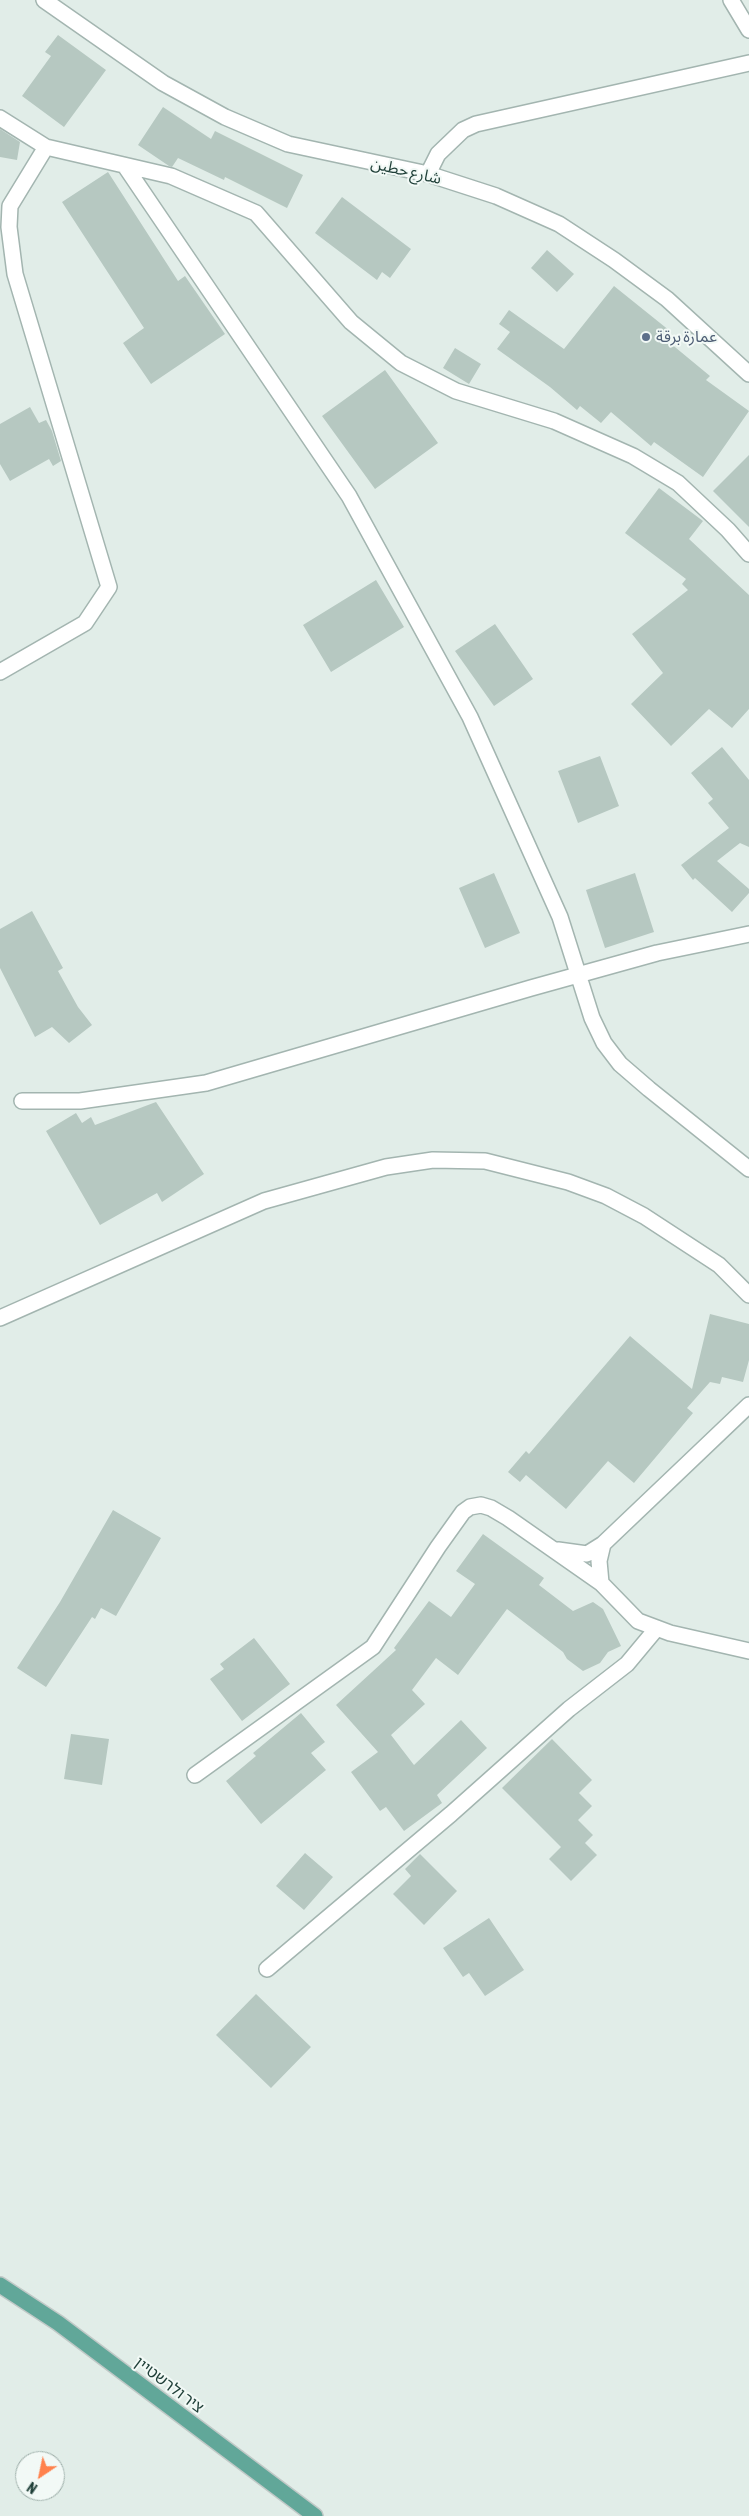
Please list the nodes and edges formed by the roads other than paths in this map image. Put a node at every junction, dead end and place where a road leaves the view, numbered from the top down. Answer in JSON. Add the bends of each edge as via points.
{"nodes":[{"id":1,"x":44,"y":0,"type":"edge"},
{"id":2,"x":731,"y":0,"type":"edge"},
{"id":3,"x":749,"y":30,"type":"edge"},
{"id":4,"x":749,"y":64,"type":"edge"},
{"id":5,"x":0,"y":118,"type":"edge"},
{"id":6,"x":46,"y":147,"type":"junction"},
{"id":7,"x":125,"y":166,"type":"junction"},
{"id":8,"x":428,"y":174,"type":"junction"},
{"id":9,"x":749,"y":374,"type":"edge"},
{"id":10,"x":749,"y":554,"type":"edge"},
{"id":11,"x":0,"y":672,"type":"edge"},
{"id":12,"x":749,"y":934,"type":"edge"},
{"id":13,"x":580,"y":974,"type":"junction"},
{"id":14,"x":22,"y":1101,"type":"dead end"},
{"id":15,"x":749,"y":1169,"type":"edge"},
{"id":16,"x":749,"y":1295,"type":"edge"},
{"id":17,"x":0,"y":1318,"type":"edge"},
{"id":18,"x":749,"y":1405,"type":"edge"},
{"id":19,"x":749,"y":1418,"type":"edge"},
{"id":20,"x":733,"y":1419,"type":"junction"},
{"id":21,"x":603,"y":1544,"type":"junction"},
{"id":22,"x":550,"y":1547,"type":"junction"},
{"id":23,"x":601,"y":1583,"type":"junction"},
{"id":24,"x":657,"y":1628,"type":"junction"},
{"id":25,"x":749,"y":1651,"type":"edge"},
{"id":26,"x":195,"y":1775,"type":"dead end"},
{"id":27,"x":267,"y":1969,"type":"dead end"},
{"id":28,"x":0,"y":2285,"type":"edge"},
{"id":29,"x":315,"y":2516,"type":"edge"}],
"edges":[{"from":1,"to":8,"type":"street","name":"شارع حطين","via":[[163,83],[226,116],[288,144]]},
{"from":2,"to":3,"type":"street"},
{"from":4,"to":8,"type":"street","via":[[476,124],[463,130],[438,154]]},
{"from":5,"to":6,"type":"street"},
{"from":6,"to":7,"type":"street"},
{"from":6,"to":11,"type":"street","via":[[10,206],[14,265],[109,587],[85,622]]},
{"from":7,"to":10,"type":"street","via":[[171,176],[256,213],[351,322],[401,363],[456,391],[554,421],[633,456],[678,483]]},
{"from":7,"to":13,"type":"street","via":[[349,496],[470,717],[560,917]]},
{"from":8,"to":9,"type":"street","name":"شارع حطين","via":[[496,196],[559,224],[667,299]]},
{"from":12,"to":13,"type":"street","via":[[657,953]]},
{"from":13,"to":14,"type":"street","via":[[206,1083],[80,1101]]},
{"from":13,"to":15,"type":"street","via":[[592,1018],[604,1043],[620,1064]]},
{"from":16,"to":17,"type":"street","via":[[719,1265],[644,1216],[606,1196],[559,1179],[485,1161],[433,1160],[386,1167],[264,1201]]},
{"from":18,"to":20,"type":"street"},
{"from":19,"to":20,"type":"street"},
{"from":20,"to":21,"type":"street"},
{"from":21,"to":22,"type":"street","via":[[587,1554],[572,1554]]},
{"from":21,"to":23,"type":"street","via":[[599,1561]]},
{"from":22,"to":23,"type":"street"},
{"from":22,"to":26,"type":"street","via":[[491,1508],[470,1507],[438,1546],[373,1647]]},
{"from":23,"to":24,"type":"street","via":[[638,1621]]},
{"from":24,"to":25,"type":"street"},
{"from":24,"to":27,"type":"street","via":[[627,1664],[569,1709],[451,1814]]},
{"from":28,"to":29,"type":"main road","name":"ציר ולרשטיין","via":[[58,2323]]}]}
